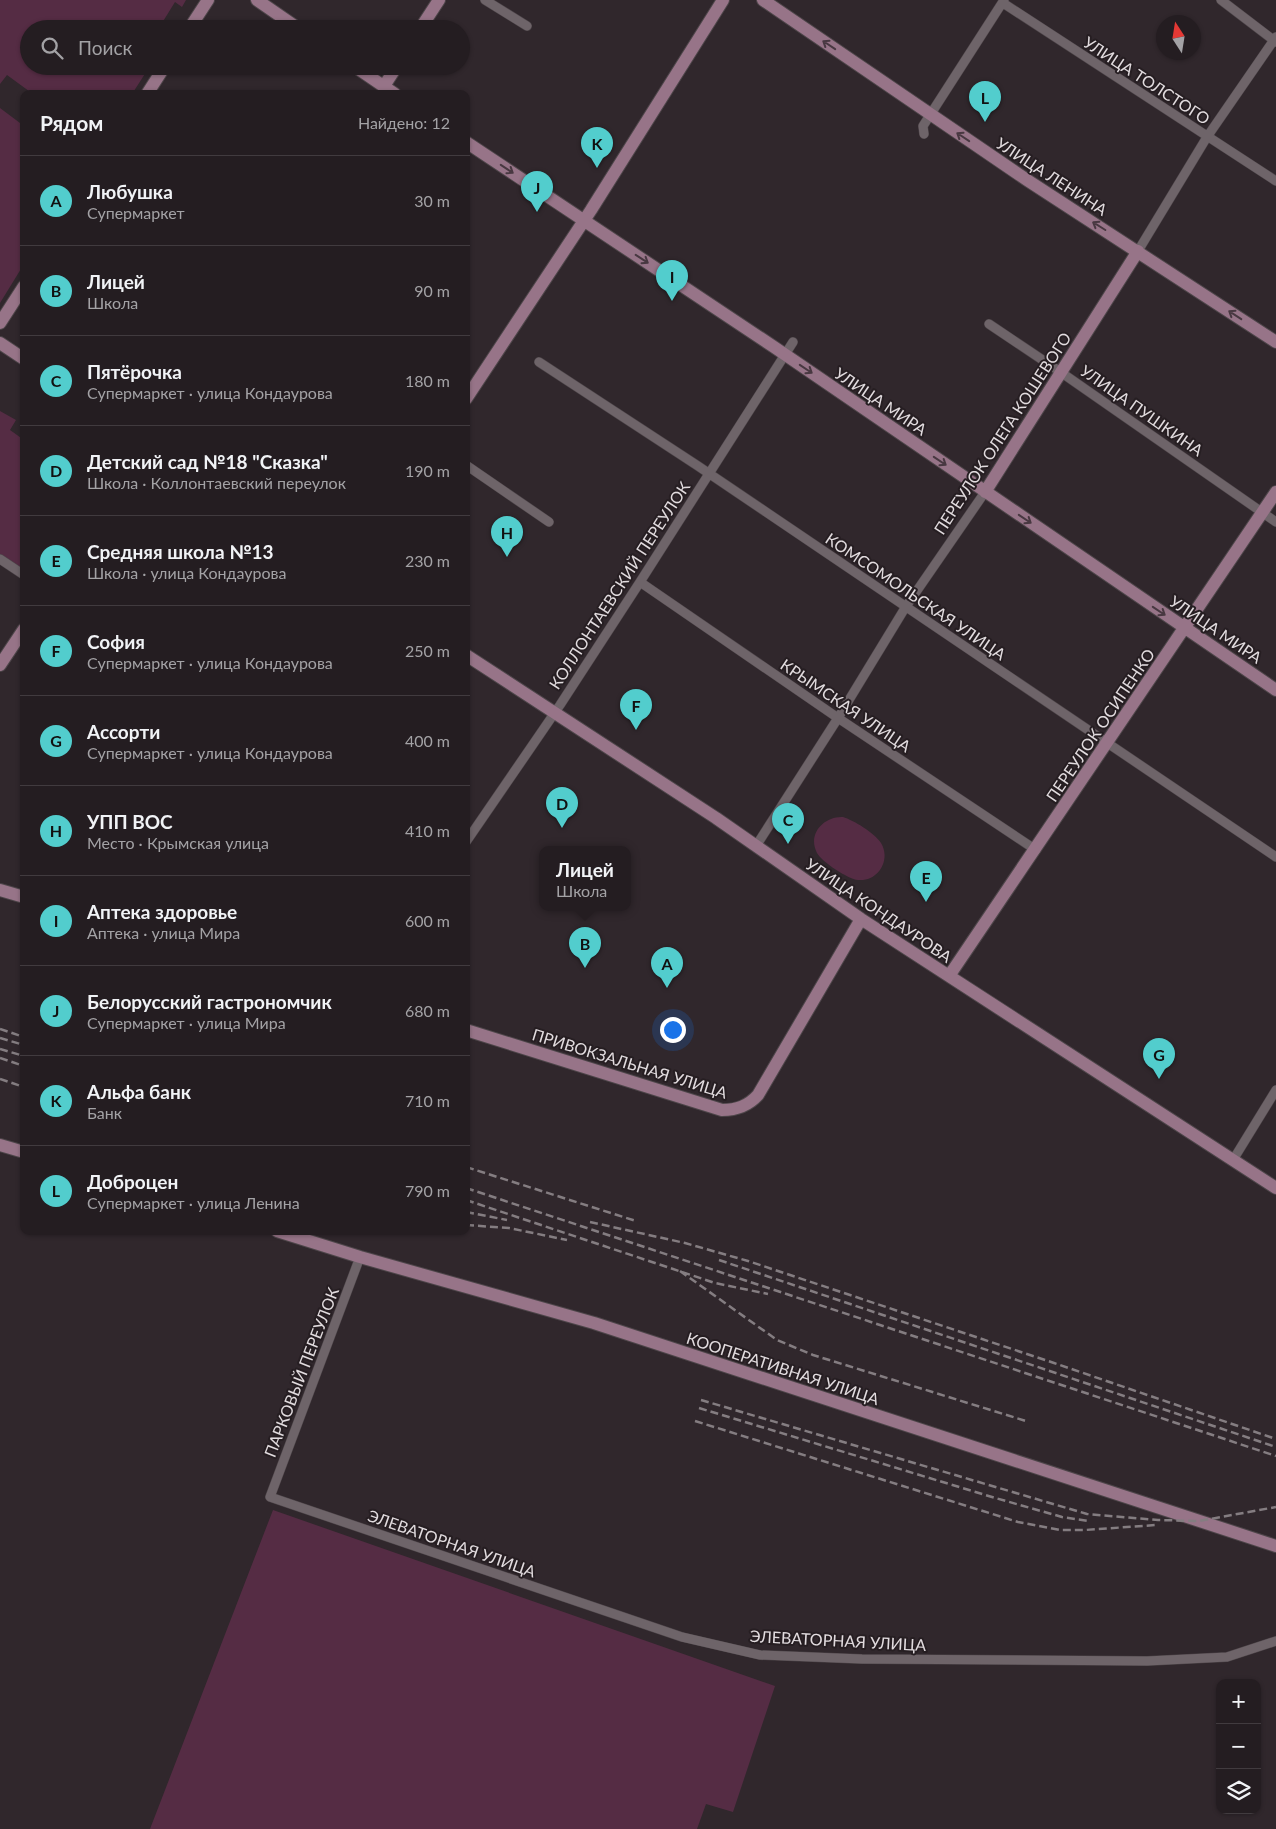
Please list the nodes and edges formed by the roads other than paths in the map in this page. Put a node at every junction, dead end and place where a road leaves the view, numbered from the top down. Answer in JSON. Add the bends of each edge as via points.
{"nodes":[{"id":1,"x":208,"y":0,"type":"edge"},
{"id":2,"x":257,"y":0,"type":"edge"},
{"id":3,"x":439,"y":0,"type":"edge"},
{"id":4,"x":485,"y":0,"type":"edge"},
{"id":5,"x":723,"y":0,"type":"edge"},
{"id":6,"x":763,"y":0,"type":"edge"},
{"id":7,"x":1221,"y":0,"type":"edge"},
{"id":8,"x":1004,"y":1,"type":"edge"},
{"id":9,"x":195,"y":20,"type":"edge"},
{"id":10,"x":286,"y":20,"type":"edge"},
{"id":11,"x":426,"y":20,"type":"edge"},
{"id":12,"x":527,"y":26,"type":"dead end"},
{"id":13,"x":1275,"y":40,"type":"edge"},
{"id":14,"x":159,"y":75,"type":"edge"},
{"id":15,"x":364,"y":75,"type":"edge"},
{"id":16,"x":390,"y":75,"type":"edge"},
{"id":17,"x":150,"y":90,"type":"edge"},
{"id":18,"x":381,"y":90,"type":"edge"},
{"id":19,"x":930,"y":115,"type":"junction"},
{"id":20,"x":924,"y":134,"type":"dead end"},
{"id":21,"x":1207,"y":137,"type":"junction"},
{"id":22,"x":470,"y":145,"type":"edge"},
{"id":23,"x":1276,"y":181,"type":"edge"},
{"id":24,"x":583,"y":221,"type":"junction"},
{"id":25,"x":1138,"y":251,"type":"junction"},
{"id":26,"x":20,"y":292,"type":"edge"},
{"id":27,"x":0,"y":323,"type":"edge"},
{"id":28,"x":989,"y":324,"type":"dead end"},
{"id":29,"x":793,"y":342,"type":"dead end"},
{"id":30,"x":1276,"y":342,"type":"edge"},
{"id":31,"x":0,"y":343,"type":"edge"},
{"id":32,"x":784,"y":354,"type":"junction"},
{"id":33,"x":20,"y":356,"type":"edge"},
{"id":34,"x":539,"y":362,"type":"dead end"},
{"id":35,"x":1062,"y":373,"type":"junction"},
{"id":36,"x":470,"y":393,"type":"edge"},
{"id":37,"x":470,"y":468,"type":"edge"},
{"id":38,"x":709,"y":474,"type":"junction"},
{"id":39,"x":985,"y":492,"type":"junction"},
{"id":40,"x":1276,"y":492,"type":"edge"},
{"id":41,"x":1262,"y":512,"type":"junction"},
{"id":42,"x":549,"y":522,"type":"dead end"},
{"id":43,"x":1276,"y":522,"type":"edge"},
{"id":44,"x":0,"y":560,"type":"edge"},
{"id":45,"x":20,"y":572,"type":"edge"},
{"id":46,"x":640,"y":582,"type":"junction"},
{"id":47,"x":905,"y":608,"type":"junction"},
{"id":48,"x":1184,"y":628,"type":"junction"},
{"id":49,"x":20,"y":635,"type":"edge"},
{"id":50,"x":470,"y":658,"type":"edge"},
{"id":51,"x":0,"y":665,"type":"edge"},
{"id":52,"x":1276,"y":690,"type":"edge"},
{"id":53,"x":554,"y":713,"type":"junction"},
{"id":54,"x":838,"y":718,"type":"junction"},
{"id":55,"x":1108,"y":743,"type":"junction"},
{"id":56,"x":470,"y":836,"type":"edge"},
{"id":57,"x":756,"y":846,"type":"junction"},
{"id":58,"x":1036,"y":850,"type":"junction"},
{"id":59,"x":1276,"y":857,"type":"edge"},
{"id":60,"x":0,"y":890,"type":"edge"},
{"id":61,"x":20,"y":896,"type":"edge"},
{"id":62,"x":861,"y":919,"type":"junction"},
{"id":63,"x":949,"y":976,"type":"junction"},
{"id":64,"x":470,"y":1031,"type":"edge"},
{"id":65,"x":1276,"y":1090,"type":"edge"},
{"id":66,"x":0,"y":1145,"type":"edge"},
{"id":67,"x":20,"y":1151,"type":"edge"},
{"id":68,"x":1234,"y":1160,"type":"junction"},
{"id":69,"x":1276,"y":1188,"type":"edge"},
{"id":70,"x":289,"y":1235,"type":"edge"},
{"id":71,"x":360,"y":1258,"type":"junction"},
{"id":72,"x":270,"y":1497,"type":"joint"},
{"id":73,"x":1276,"y":1546,"type":"edge"},
{"id":74,"x":1276,"y":1640,"type":"edge"}],
"edges":[{"from":1,"to":9,"type":"street"},
{"from":2,"to":10,"type":"street"},
{"from":3,"to":11,"type":"street"},
{"from":4,"to":12,"type":"street"},
{"from":5,"to":24,"type":"street"},
{"from":19,"to":6,"type":"street","name":"УЛИЦА ЛЕНИНА","one_way":true},
{"from":7,"to":13,"type":"street"},
{"from":8,"to":19,"type":"street"},
{"from":8,"to":21,"type":"street","name":"УЛИЦА ТОЛСТОГО"},
{"from":13,"to":21,"type":"street","name":"ПЕРЕУЛОК ОЛЕГА КОШЕВОГО"},
{"from":14,"to":17,"type":"street"},
{"from":15,"to":18,"type":"street"},
{"from":16,"to":18,"type":"street"},
{"from":19,"to":20,"type":"street","via":[[923,126]]},
{"from":25,"to":19,"type":"street","name":"УЛИЦА ЛЕНИНА","one_way":true},
{"from":21,"to":23,"type":"street","name":"УЛИЦА ТОЛСТОГО"},
{"from":21,"to":25,"type":"street","name":"ПЕРЕУЛОК ОЛЕГА КОШЕВОГО"},
{"from":22,"to":24,"type":"street","name":"УЛИЦА МИРА","one_way":true},
{"from":24,"to":32,"type":"street","name":"УЛИЦА МИРА","one_way":true},
{"from":24,"to":36,"type":"street"},
{"from":30,"to":25,"type":"street","name":"УЛИЦА ЛЕНИНА","one_way":true},
{"from":25,"to":35,"type":"street","name":"ПЕРЕУЛОК ОЛЕГА КОШЕВОГО"},
{"from":26,"to":27,"type":"street"},
{"from":28,"to":35,"type":"street","name":"УЛИЦА ПУШКИНА"},
{"from":29,"to":32,"type":"street","name":"КОЛЛОНТАЕВСКИЙ ПЕРЕУЛОК"},
{"from":31,"to":33,"type":"street"},
{"from":32,"to":38,"type":"street","name":"КОЛЛОНТАЕВСКИЙ ПЕРЕУЛОК"},
{"from":32,"to":39,"type":"street","name":"УЛИЦА МИРА","one_way":true},
{"from":34,"to":38,"type":"street","name":"КОМСОМОЛЬСКАЯ УЛИЦА"},
{"from":35,"to":39,"type":"street","name":"ПЕРЕУЛОК ОЛЕГА КОШЕВОГО"},
{"from":35,"to":41,"type":"street","name":"УЛИЦА ПУШКИНА"},
{"from":37,"to":42,"type":"street"},
{"from":38,"to":46,"type":"street","name":"КОЛЛОНТАЕВСКИЙ ПЕРЕУЛОК"},
{"from":38,"to":47,"type":"street","name":"КОМСОМОЛЬСКАЯ УЛИЦА"},
{"from":39,"to":47,"type":"street","name":"ПЕРЕУЛОК ОЛЕГА КОШЕВОГО"},
{"from":39,"to":48,"type":"street","name":"УЛИЦА МИРА","one_way":true},
{"from":40,"to":41,"type":"street","name":"ПЕРЕУЛОК ОСИПЕНКО"},
{"from":41,"to":43,"type":"street","name":"УЛИЦА ПУШКИНА"},
{"from":41,"to":48,"type":"street","name":"ПЕРЕУЛОК ОСИПЕНКО"},
{"from":44,"to":45,"type":"street"},
{"from":46,"to":53,"type":"street","name":"КОЛЛОНТАЕВСКИЙ ПЕРЕУЛОК"},
{"from":46,"to":54,"type":"street","name":"КРЫМСКАЯ УЛИЦА"},
{"from":47,"to":54,"type":"street","name":"ПЕРЕУЛОК ОЛЕГА КОШЕВОГО"},
{"from":47,"to":55,"type":"street","name":"КОМСОМОЛЬСКАЯ УЛИЦА"},
{"from":48,"to":52,"type":"street","name":"УЛИЦА МИРА"},
{"from":48,"to":55,"type":"street","name":"ПЕРЕУЛОК ОСИПЕНКО"},
{"from":49,"to":51,"type":"street"},
{"from":50,"to":53,"type":"street","name":"УЛИЦА КОНДАУРОВА"},
{"from":53,"to":56,"type":"street","name":"КОЛЛОНТАЕВСКИЙ ПЕРЕУЛОК"},
{"from":53,"to":57,"type":"street","name":"УЛИЦА КОНДАУРОВА"},
{"from":54,"to":57,"type":"street","name":"ПЕРЕУЛОК ОЛЕГА КОШЕВОГО"},
{"from":54,"to":58,"type":"street","name":"КРЫМСКАЯ УЛИЦА"},
{"from":55,"to":58,"type":"street","name":"ПЕРЕУЛОК ОСИПЕНКО"},
{"from":55,"to":59,"type":"street","name":"КОМСОМОЛЬСКАЯ УЛИЦА"},
{"from":57,"to":62,"type":"street","name":"УЛИЦА КОНДАУРОВА"},
{"from":58,"to":63,"type":"street","name":"ПЕРЕУЛОК ОСИПЕНКО"},
{"from":60,"to":61,"type":"street"},
{"from":62,"to":63,"type":"street","name":"УЛИЦА КОНДАУРОВА"},
{"from":62,"to":64,"type":"street","name":"ПРИВОКЗАЛЬНАЯ УЛИЦА","via":[[758,1095],[740,1108],[722,1110]]},
{"from":63,"to":68,"type":"street","name":"УЛИЦА КОНДАУРОВА"},
{"from":65,"to":68,"type":"street"},
{"from":66,"to":67,"type":"street"},
{"from":68,"to":69,"type":"street","name":"УЛИЦА КОНДАУРОВА"},
{"from":70,"to":71,"type":"street","name":"КООПЕРАТИВНАЯ УЛИЦА"},
{"from":71,"to":72,"type":"street","name":"ПАРКОВЫЙ ПЕРЕУЛОК"},
{"from":71,"to":73,"type":"street","name":"КООПЕРАТИВНАЯ УЛИЦА","via":[[594,1323]]},
{"from":72,"to":74,"type":"street","name":"ЭЛЕВАТОРНАЯ УЛИЦА","via":[[682,1637],[760,1655],[1147,1661],[1227,1657]]}]}
